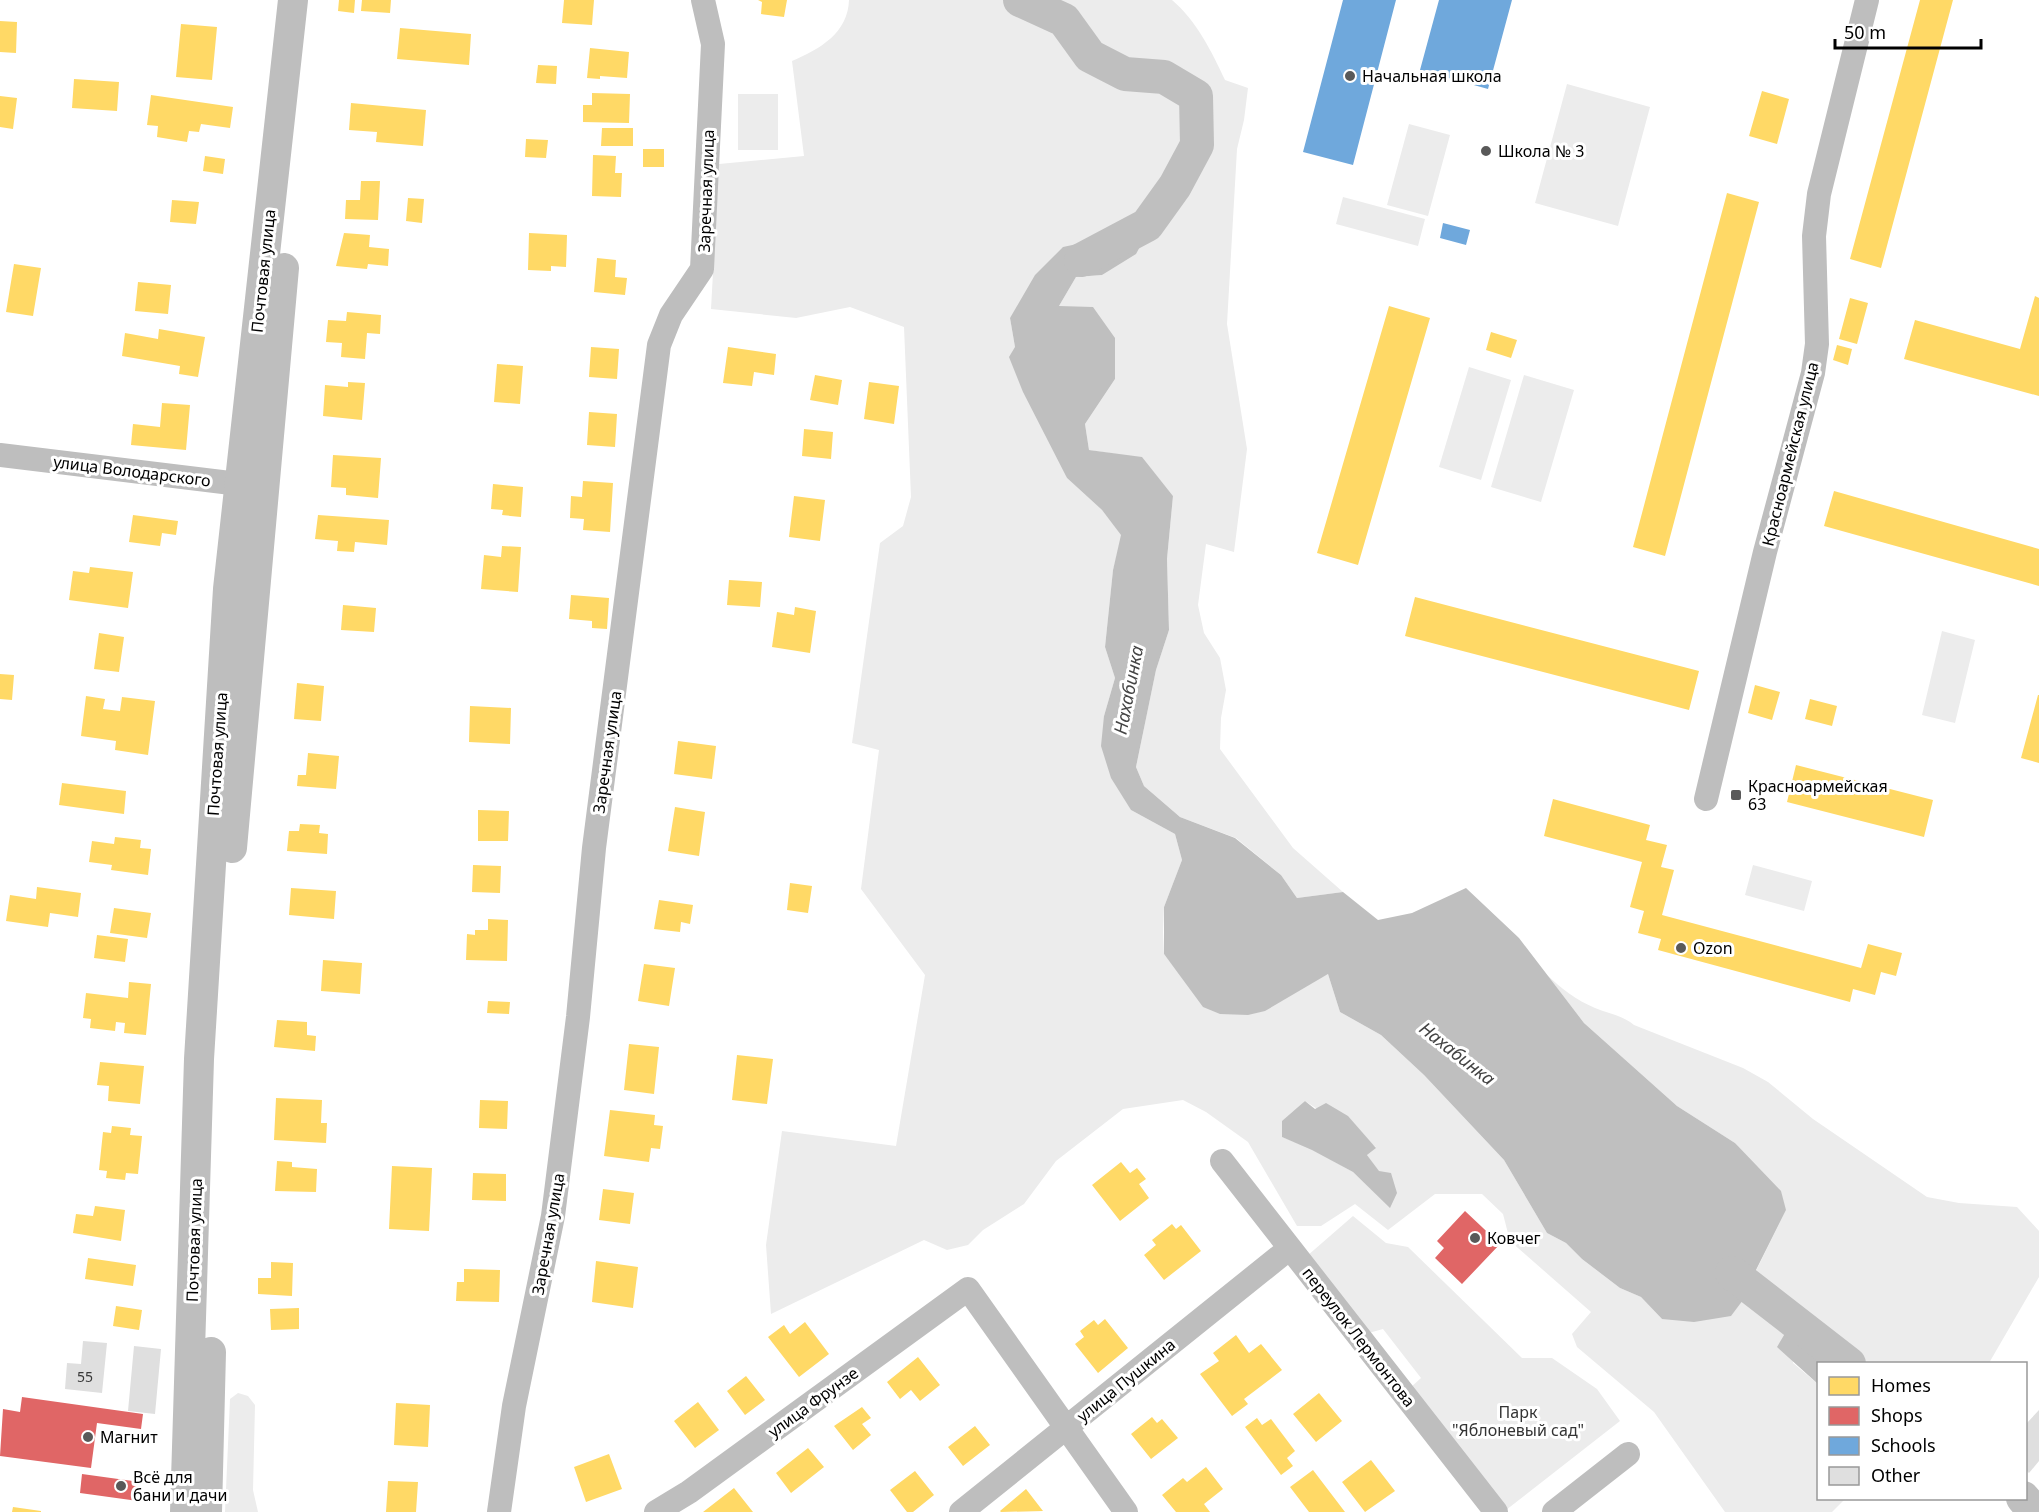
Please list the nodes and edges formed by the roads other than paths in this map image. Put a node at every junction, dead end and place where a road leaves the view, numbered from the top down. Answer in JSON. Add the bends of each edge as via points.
{"nodes":[{"id":1,"x":293,"y":0,"type":"edge"},
{"id":2,"x":314,"y":0,"type":"edge"},
{"id":3,"x":703,"y":0,"type":"edge"},
{"id":4,"x":1868,"y":0,"type":"edge"},
{"id":5,"x":0,"y":455,"type":"edge"},
{"id":6,"x":252,"y":486,"type":"junction"},
{"id":7,"x":1706,"y":799,"type":"dead end"},
{"id":8,"x":1222,"y":1161,"type":"dead end"},
{"id":9,"x":1290,"y":1248,"type":"junction"},
{"id":10,"x":1066,"y":1428,"type":"junction"},
{"id":11,"x":1628,"y":1454,"type":"dead end"},
{"id":12,"x":185,"y":1512,"type":"edge"},
{"id":13,"x":207,"y":1512,"type":"edge"},
{"id":14,"x":499,"y":1512,"type":"edge"},
{"id":15,"x":656,"y":1512,"type":"edge"},
{"id":16,"x":962,"y":1512,"type":"edge"},
{"id":17,"x":1126,"y":1512,"type":"edge"},
{"id":18,"x":1496,"y":1512,"type":"edge"},
{"id":19,"x":1554,"y":1512,"type":"edge"}],
"edges":[{"from":1,"to":6,"type":"main road","name":"Почтовая улица"},
{"from":2,"to":6,"type":"main road","name":"Почтовая улица","via":[[282,290]]},
{"from":3,"to":14,"type":"street","name":"Заречная улица","via":[[713,44],[702,269],[671,315],[660,345],[594,848],[553,1216],[514,1406]]},
{"from":4,"to":7,"type":"street","name":"Красноармейская улица","via":[[1819,194],[1814,236],[1817,344],[1813,373]]},
{"from":5,"to":6,"type":"street","name":"улица Володарского"},
{"from":6,"to":12,"type":"main road","name":"Почтовая улица","via":[[228,601],[200,1047]]},
{"from":6,"to":13,"type":"main road","name":"Почтовая улица","via":[[225,960]]},
{"from":8,"to":9,"type":"street","name":"переулок Лермонтова"},
{"from":9,"to":10,"type":"street","name":"улица Пушкина"},
{"from":9,"to":18,"type":"street","name":"переулок Лермонтова"},
{"from":10,"to":15,"type":"street","name":"улица Фрунзе","via":[[968,1289]]},
{"from":10,"to":16,"type":"street","name":"улица Пушкина"},
{"from":10,"to":17,"type":"street"},
{"from":11,"to":19,"type":"street"}]}
